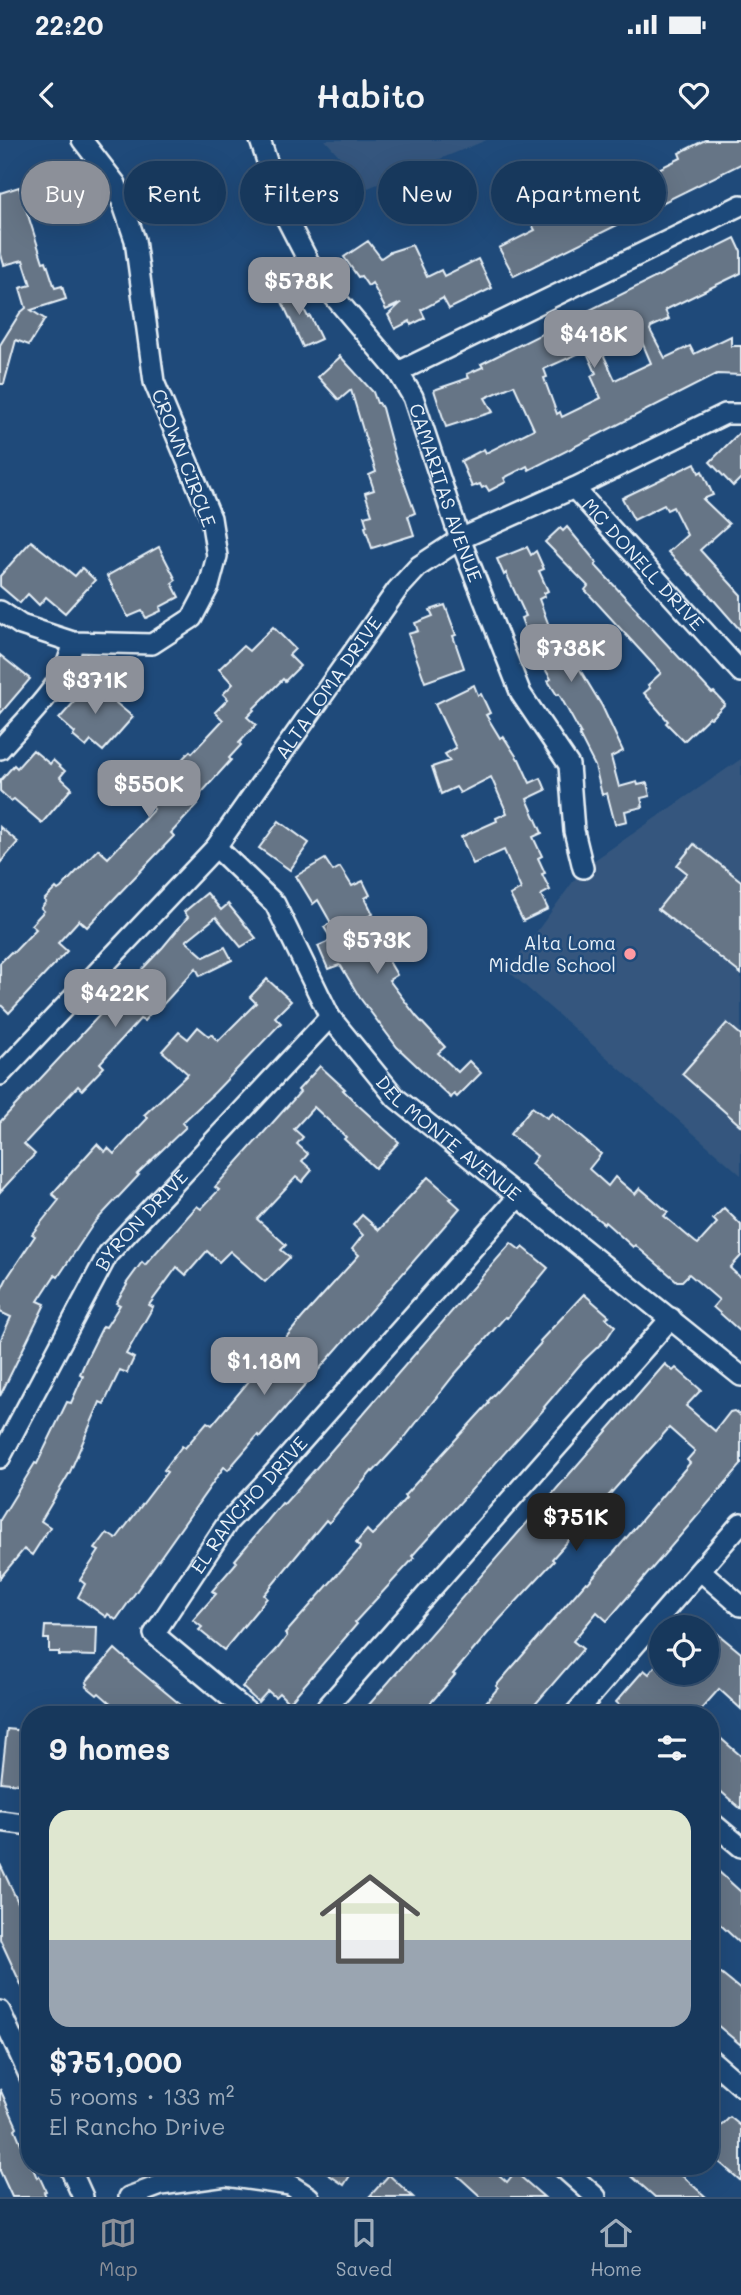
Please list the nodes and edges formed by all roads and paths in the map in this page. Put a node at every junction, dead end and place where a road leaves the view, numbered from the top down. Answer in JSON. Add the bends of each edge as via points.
{"nodes":[{"id":1,"x":82,"y":140,"type":"edge"},
{"id":2,"x":260,"y":140,"type":"edge"},
{"id":3,"x":741,"y":205,"type":"edge"},
{"id":4,"x":398,"y":372,"type":"junction"},
{"id":5,"x":741,"y":414,"type":"edge"},
{"id":6,"x":574,"y":488,"type":"junction"},
{"id":7,"x":460,"y":539,"type":"junction"},
{"id":8,"x":0,"y":611,"type":"edge"},
{"id":9,"x":73,"y":642,"type":"junction"},
{"id":10,"x":741,"y":672,"type":"edge"},
{"id":11,"x":0,"y":749,"type":"edge"},
{"id":12,"x":216,"y":847,"type":"junction"},
{"id":13,"x":583,"y":868,"type":"dead end"},
{"id":14,"x":330,"y":1017,"type":"junction"},
{"id":15,"x":0,"y":1075,"type":"edge"},
{"id":16,"x":519,"y":1196,"type":"junction"},
{"id":17,"x":671,"y":1318,"type":"junction"},
{"id":18,"x":741,"y":1376,"type":"edge"},
{"id":19,"x":0,"y":1458,"type":"edge"},
{"id":20,"x":741,"y":1523,"type":"edge"},
{"id":21,"x":701,"y":1571,"type":"junction"},
{"id":22,"x":741,"y":1606,"type":"edge"},
{"id":23,"x":240,"y":1706,"type":"edge"},
{"id":24,"x":328,"y":1706,"type":"edge"},
{"id":25,"x":586,"y":1706,"type":"edge"},
{"id":26,"x":0,"y":1821,"type":"edge"},
{"id":27,"x":21,"y":1824,"type":"edge"},
{"id":28,"x":719,"y":1829,"type":"edge"},
{"id":29,"x":741,"y":1847,"type":"edge"},
{"id":30,"x":0,"y":2011,"type":"edge"},
{"id":31,"x":21,"y":2057,"type":"edge"},
{"id":32,"x":719,"y":2067,"type":"edge"},
{"id":33,"x":741,"y":2086,"type":"edge"},
{"id":34,"x":73,"y":2175,"type":"edge"},
{"id":35,"x":571,"y":2175,"type":"edge"},
{"id":36,"x":293,"y":2176,"type":"edge"},
{"id":37,"x":83,"y":2197,"type":"edge"},
{"id":38,"x":129,"y":2197,"type":"edge"},
{"id":39,"x":309,"y":2197,"type":"edge"},
{"id":40,"x":596,"y":2197,"type":"edge"}],
"edges":[{"from":1,"to":9,"type":"street","name":"CROWN CIRCLE","via":[[116,184],[135,240],[154,382],[211,518],[216,556],[209,586],[192,618],[152,644]]},
{"from":2,"to":4,"type":"street","name":"CAMARITAS AVENUE","via":[[285,216],[315,274]]},
{"from":3,"to":4,"type":"street"},
{"from":4,"to":7,"type":"street","name":"CAMARITAS AVENUE","via":[[413,397]]},
{"from":5,"to":6,"type":"street","name":"ALTA LOMA DRIVE","via":[[726,414]]},
{"from":6,"to":7,"type":"street","name":"ALTA LOMA DRIVE"},
{"from":6,"to":10,"type":"street","name":"MC DONELL DRIVE"},
{"from":7,"to":12,"type":"street","name":"ALTA LOMA DRIVE","via":[[419,566],[397,590]]},
{"from":7,"to":13,"type":"street","name":"CAMARITAS AVENUE","via":[[521,694],[569,765],[574,831]]},
{"from":8,"to":9,"type":"street","name":"CROWN CIRCLE","via":[[21,625]]},
{"from":9,"to":11,"type":"street","via":[[70,660],[50,691]]},
{"from":12,"to":14,"type":"street","name":"DEL MONTE AVENUE","via":[[275,904]]},
{"from":12,"to":15,"type":"street","name":"ALTA LOMA DRIVE"},
{"from":14,"to":16,"type":"street","name":"DEL MONTE AVENUE","via":[[397,1098]]},
{"from":14,"to":19,"type":"street","name":"BYRON DRIVE","via":[[108,1254]]},
{"from":16,"to":17,"type":"street","name":"DEL MONTE AVENUE"},
{"from":16,"to":23,"type":"street","name":"EL RANCHO DRIVE","via":[[228,1522],[154,1634]]},
{"from":17,"to":18,"type":"street","name":"DEL MONTE AVENUE"},
{"from":17,"to":24,"type":"street"},
{"from":20,"to":21,"type":"street"},
{"from":21,"to":22,"type":"street"},
{"from":21,"to":25,"type":"street"},
{"from":26,"to":27,"type":"street"},
{"from":28,"to":29,"type":"street"},
{"from":30,"to":31,"type":"street"},
{"from":32,"to":33,"type":"street"},
{"from":34,"to":37,"type":"street"},
{"from":35,"to":40,"type":"street"},
{"from":36,"to":38,"type":"street","via":[[226,2176],[161,2185]]},
{"from":36,"to":39,"type":"street"}]}
